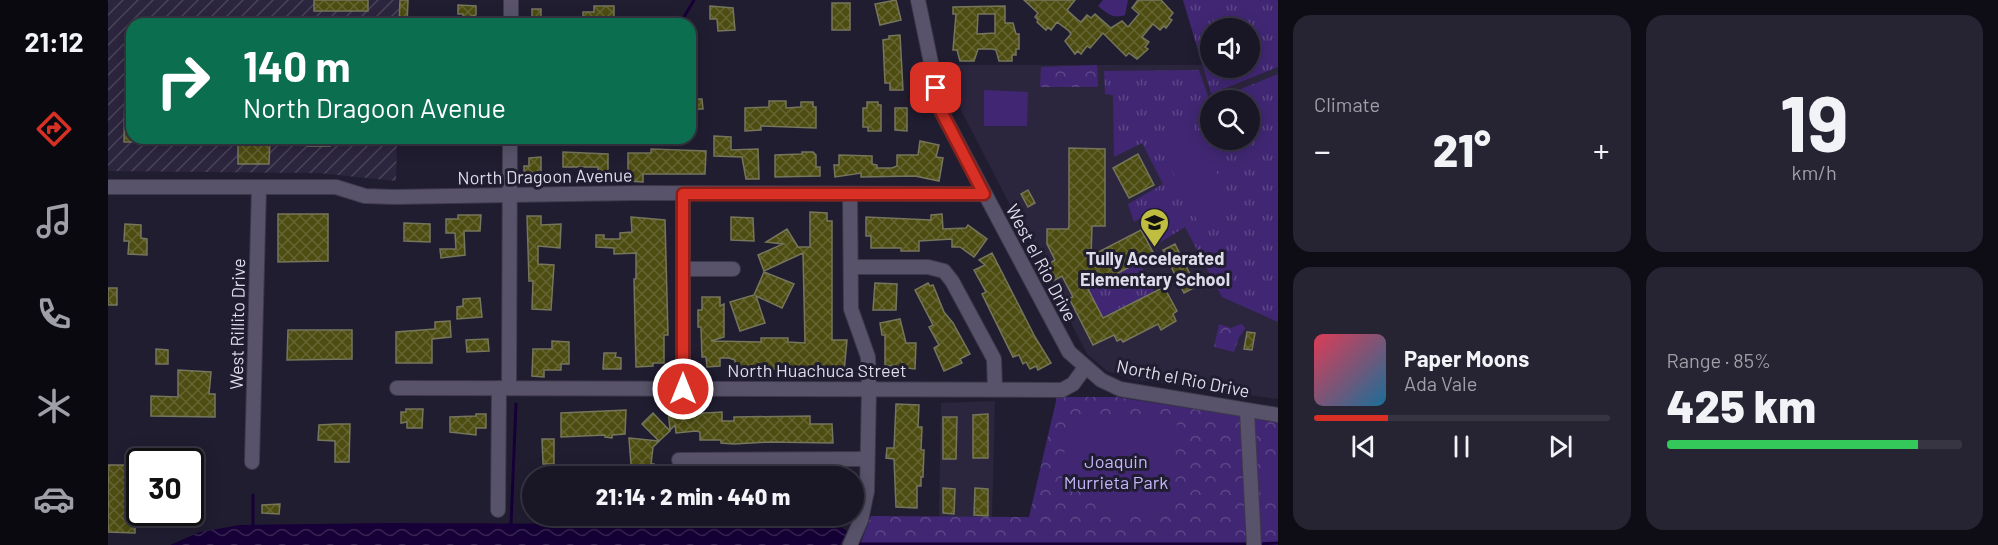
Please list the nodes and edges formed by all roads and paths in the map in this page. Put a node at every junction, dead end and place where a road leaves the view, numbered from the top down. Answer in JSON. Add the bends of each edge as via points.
{"nodes":[{"id":1,"x":511,"y":0,"type":"edge"},
{"id":2,"x":918,"y":0,"type":"edge"},
{"id":3,"x":511,"y":18,"type":"edge"},
{"id":4,"x":510,"y":144,"type":"edge"},
{"id":5,"x":108,"y":187,"type":"edge"},
{"id":6,"x":259,"y":187,"type":"junction"},
{"id":7,"x":683,"y":194,"type":"junction"},
{"id":8,"x":850,"y":194,"type":"junction"},
{"id":9,"x":984,"y":194,"type":"junction"},
{"id":10,"x":509,"y":195,"type":"junction"},
{"id":11,"x":852,"y":267,"type":"junction"},
{"id":12,"x":683,"y":269,"type":"junction"},
{"id":13,"x":733,"y":269,"type":"dead end"},
{"id":14,"x":1084,"y":369,"type":"junction"},
{"id":15,"x":397,"y":388,"type":"dead end"},
{"id":16,"x":504,"y":388,"type":"junction"},
{"id":17,"x":683,"y":389,"type":"junction"},
{"id":18,"x":869,"y":389,"type":"junction"},
{"id":19,"x":995,"y":389,"type":"junction"},
{"id":20,"x":1247,"y":411,"type":"junction"},
{"id":21,"x":1278,"y":415,"type":"edge"},
{"id":22,"x":866,"y":459,"type":"junction"},
{"id":23,"x":679,"y":460,"type":"dead end"},
{"id":24,"x":252,"y":462,"type":"dead end"},
{"id":25,"x":498,"y":510,"type":"dead end"},
{"id":26,"x":850,"y":545,"type":"edge"},
{"id":27,"x":1254,"y":545,"type":"edge"}],
"edges":[{"from":1,"to":3,"type":"street"},
{"from":2,"to":9,"type":"street","name":"West el Rio Drive","via":[[941,111]]},
{"from":4,"to":10,"type":"street"},
{"from":5,"to":6,"type":"street","name":"North Dragoon Avenue"},
{"from":6,"to":10,"type":"street","name":"North Dragoon Avenue","via":[[336,187],[365,196],[389,197]]},
{"from":6,"to":24,"type":"street","name":"West Rillito Drive"},
{"from":7,"to":8,"type":"street","name":"North Dragoon Avenue"},
{"from":7,"to":10,"type":"street","name":"North Dragoon Avenue"},
{"from":7,"to":12,"type":"street"},
{"from":8,"to":9,"type":"street","name":"North Dragoon Avenue"},
{"from":8,"to":11,"type":"street"},
{"from":9,"to":14,"type":"street","name":"West el Rio Drive","via":[[1052,325]]},
{"from":10,"to":16,"type":"street"},
{"from":11,"to":18,"type":"street","via":[[851,309],[868,357]]},
{"from":11,"to":19,"type":"street","via":[[928,267],[944,272],[994,359]]},
{"from":12,"to":13,"type":"street"},
{"from":12,"to":17,"type":"street"},
{"from":14,"to":19,"type":"street","name":"North Huachuca Street","via":[[1073,384],[1062,390]]},
{"from":14,"to":20,"type":"street","name":"North el Rio Drive","via":[[1120,389]]},
{"from":15,"to":16,"type":"street","name":"North Huachuca Street"},
{"from":16,"to":17,"type":"street","name":"North Huachuca Street"},
{"from":16,"to":25,"type":"street"},
{"from":17,"to":18,"type":"street","name":"North Huachuca Street"},
{"from":18,"to":19,"type":"street","name":"North Huachuca Street"},
{"from":18,"to":22,"type":"street"},
{"from":20,"to":21,"type":"street","name":"North el Rio Drive"},
{"from":20,"to":27,"type":"street"},
{"from":22,"to":23,"type":"street"},
{"from":22,"to":26,"type":"street","via":[[867,491]]}]}
